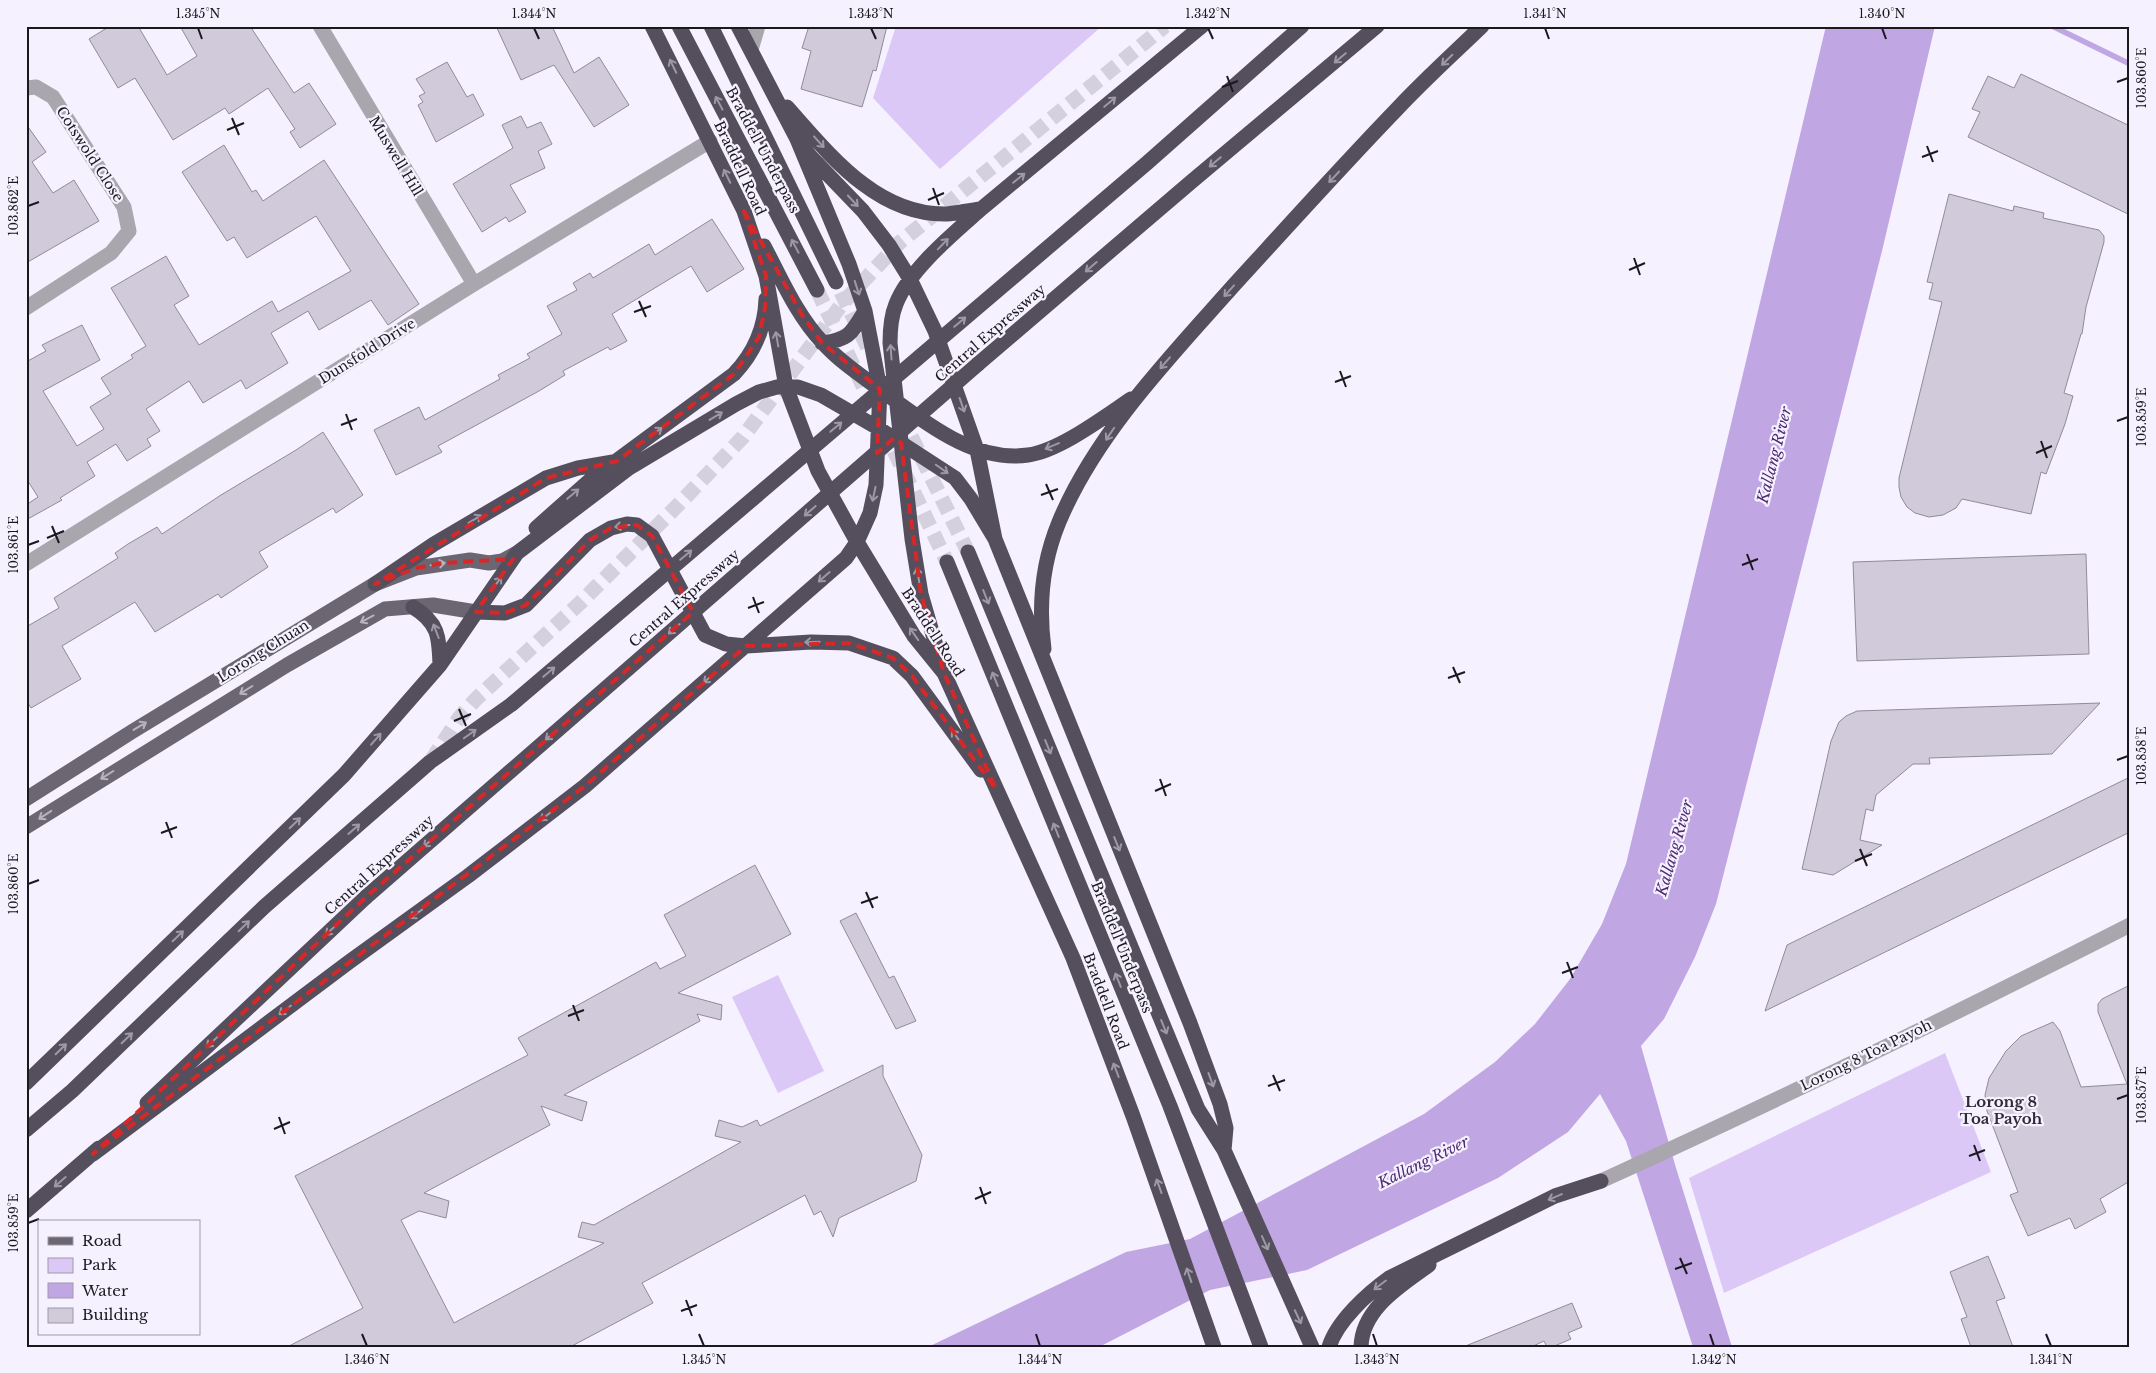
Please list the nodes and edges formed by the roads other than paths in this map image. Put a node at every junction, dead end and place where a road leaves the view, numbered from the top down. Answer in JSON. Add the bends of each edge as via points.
{"nodes":[{"id":1,"x":320,"y":26,"type":"edge"},
{"id":2,"x":652,"y":26,"type":"edge"},
{"id":3,"x":679,"y":26,"type":"edge"},
{"id":4,"x":711,"y":26,"type":"edge"},
{"id":5,"x":738,"y":26,"type":"edge"},
{"id":6,"x":758,"y":26,"type":"edge"},
{"id":7,"x":1202,"y":26,"type":"edge"},
{"id":8,"x":1302,"y":26,"type":"edge"},
{"id":9,"x":1377,"y":26,"type":"edge"},
{"id":10,"x":1482,"y":26,"type":"edge"},
{"id":11,"x":750,"y":50,"type":"junction"},
{"id":12,"x":26,"y":88,"type":"edge"},
{"id":13,"x":774,"y":93,"type":"junction"},
{"id":14,"x":797,"y":138,"type":"junction"},
{"id":15,"x":710,"y":141,"type":"junction"},
{"id":16,"x":981,"y":209,"type":"junction"},
{"id":17,"x":744,"y":211,"type":"junction"},
{"id":18,"x":766,"y":276,"type":"junction"},
{"id":19,"x":910,"y":279,"type":"junction"},
{"id":20,"x":836,"y":282,"type":"tunnel mouth"},
{"id":21,"x":474,"y":284,"type":"junction"},
{"id":22,"x":817,"y":290,"type":"tunnel mouth"},
{"id":23,"x":26,"y":308,"type":"edge"},
{"id":24,"x":865,"y":311,"type":"junction"},
{"id":25,"x":822,"y":343,"type":"junction"},
{"id":26,"x":786,"y":387,"type":"junction"},
{"id":27,"x":880,"y":389,"type":"junction"},
{"id":28,"x":1138,"y":394,"type":"junction"},
{"id":29,"x":896,"y":401,"type":"junction"},
{"id":30,"x":878,"y":428,"type":"junction"},
{"id":31,"x":901,"y":443,"type":"junction"},
{"id":32,"x":977,"y":450,"type":"junction"},
{"id":33,"x":617,"y":461,"type":"junction"},
{"id":34,"x":995,"y":539,"type":"junction"},
{"id":35,"x":857,"y":542,"type":"junction"},
{"id":36,"x":968,"y":552,"type":"tunnel mouth"},
{"id":37,"x":517,"y":553,"type":"junction"},
{"id":38,"x":947,"y":562,"type":"tunnel mouth"},
{"id":39,"x":26,"y":564,"type":"edge"},
{"id":40,"x":375,"y":584,"type":"junction"},
{"id":41,"x":413,"y":607,"type":"junction"},
{"id":42,"x":476,"y":612,"type":"junction"},
{"id":43,"x":746,"y":646,"type":"junction"},
{"id":44,"x":440,"y":665,"type":"junction"},
{"id":45,"x":944,"y":672,"type":"junction"},
{"id":46,"x":1059,"y":701,"type":"junction"},
{"id":47,"x":996,"y":789,"type":"junction"},
{"id":48,"x":26,"y":799,"type":"edge"},
{"id":49,"x":26,"y":827,"type":"edge"},
{"id":50,"x":2130,"y":925,"type":"edge"},
{"id":51,"x":26,"y":1083,"type":"edge"},
{"id":52,"x":26,"y":1130,"type":"edge"},
{"id":53,"x":1224,"y":1150,"type":"junction"},
{"id":54,"x":93,"y":1154,"type":"junction"},
{"id":55,"x":1600,"y":1180,"type":"joint"},
{"id":56,"x":26,"y":1211,"type":"edge"},
{"id":57,"x":1454,"y":1246,"type":"junction"},
{"id":58,"x":1214,"y":1347,"type":"edge"},
{"id":59,"x":1261,"y":1347,"type":"edge"},
{"id":60,"x":1312,"y":1347,"type":"edge"},
{"id":61,"x":1329,"y":1347,"type":"edge"},
{"id":62,"x":1361,"y":1347,"type":"edge"}],
"edges":[{"from":1,"to":21,"type":"street","name":"Muswell Hill"},
{"from":15,"to":2,"type":"highway","name":"Braddell Road","one_way":true},
{"from":22,"to":3,"type":"highway","name":"Braddell Underpass","one_way":true},
{"from":4,"to":20,"type":"highway","name":"Braddell Underpass"},
{"from":5,"to":11,"type":"highway"},
{"from":6,"to":11,"type":"street"},
{"from":16,"to":7,"type":"highway","one_way":true},
{"from":52,"to":8,"type":"highway","name":"Central Expressway","one_way":true,"bridge":true,"via":[[72,1091],[264,907],[430,762],[512,704],[1147,163]]},
{"from":9,"to":54,"type":"highway","name":"Central Expressway","one_way":true,"bridge":true,"via":[[993,352],[366,897]]},
{"from":10,"to":28,"type":"highway","one_way":true,"via":[[1398,108]]},
{"from":11,"to":13,"type":"highway"},
{"from":12,"to":23,"type":"street","name":"Cotswold Close","via":[[36,87],[53,97],[124,207],[129,231],[111,253]]},
{"from":13,"to":14,"type":"highway"},
{"from":13,"to":16,"type":"highway","one_way":true,"via":[[830,154],[885,199],[914,210],[935,213]]},
{"from":14,"to":19,"type":"highway","one_way":true,"via":[[872,222]]},
{"from":14,"to":24,"type":"highway","one_way":true},
{"from":17,"to":15,"type":"highway","name":"Braddell Road","one_way":true},
{"from":15,"to":21,"type":"street","name":"Dunsfold Drive"},
{"from":19,"to":16,"type":"highway","one_way":true},
{"from":17,"to":18,"type":"highway","name":"Braddell Road"},
{"from":17,"to":25,"type":"highway","via":[[802,315]]},
{"from":26,"to":18,"type":"highway","name":"Braddell Road","one_way":true},
{"from":33,"to":18,"type":"highway","one_way":true,"via":[[743,365],[759,337],[763,322]]},
{"from":29,"to":19,"type":"highway","one_way":true,"via":[[890,343],[892,319],[895,304]]},
{"from":19,"to":32,"type":"highway","one_way":true,"via":[[947,361]]},
{"from":21,"to":39,"type":"street","name":"Dunsfold Drive"},
{"from":24,"to":25,"type":"highway","via":[[852,332],[839,341]]},
{"from":24,"to":27,"type":"highway"},
{"from":25,"to":27,"type":"highway"},
{"from":26,"to":30,"type":"highway","via":[[815,391]]},
{"from":26,"to":35,"type":"highway","name":"Braddell Road","via":[[818,471]]},
{"from":37,"to":26,"type":"highway","one_way":true,"via":[[629,468],[759,392]]},
{"from":27,"to":29,"type":"highway"},
{"from":27,"to":30,"type":"highway"},
{"from":28,"to":32,"type":"highway","one_way":true,"via":[[1072,438],[1030,455],[998,455]]},
{"from":28,"to":46,"type":"highway","one_way":true,"via":[[1069,502],[1046,562],[1041,596],[1042,633]]},
{"from":29,"to":31,"type":"highway"},
{"from":29,"to":32,"type":"highway","via":[[949,437]]},
{"from":30,"to":31,"type":"highway"},
{"from":30,"to":35,"type":"highway","one_way":true,"via":[[876,484],[870,512]]},
{"from":31,"to":34,"type":"highway","one_way":true,"via":[[955,478]]},
{"from":45,"to":31,"type":"highway","one_way":true,"via":[[921,594]]},
{"from":32,"to":34,"type":"highway"},
{"from":37,"to":33,"type":"highway","one_way":true,"via":[[517,544],[573,494]]},
{"from":40,"to":33,"type":"highway","one_way":true,"via":[[434,544],[546,478]]},
{"from":34,"to":46,"type":"highway"},
{"from":35,"to":43,"type":"highway","one_way":true,"via":[[846,558]]},
{"from":45,"to":35,"type":"highway","name":"Braddell Road","one_way":true,"via":[[914,636]]},
{"from":36,"to":53,"type":"highway","name":"Braddell Underpass","one_way":true,"via":[[1198,1109]]},
{"from":40,"to":37,"type":"main road","name":"Lorong Chuan","one_way":true,"via":[[416,568],[470,560],[489,563]]},
{"from":42,"to":37,"type":"highway","one_way":true},
{"from":59,"to":38,"type":"highway","name":"Braddell Underpass","one_way":true,"via":[[1170,1106]]},
{"from":48,"to":40,"type":"main road","name":"Lorong Chuan","one_way":true},
{"from":41,"to":42,"type":"main road","name":"Lorong Chuan","via":[[433,605]]},
{"from":44,"to":41,"type":"highway","one_way":true,"via":[[436,627]]},
{"from":41,"to":49,"type":"main road","name":"Lorong Chuan","one_way":true,"via":[[385,609],[353,627]]},
{"from":43,"to":42,"type":"highway","one_way":true,"via":[[726,644],[705,635],[652,536],[637,525],[611,528],[590,540],[526,604],[506,613]]},
{"from":42,"to":44,"type":"highway"},
{"from":47,"to":43,"type":"highway","one_way":true,"via":[[912,676],[893,658],[849,643]]},
{"from":43,"to":54,"type":"highway","one_way":true,"via":[[585,786]]},
{"from":51,"to":44,"type":"highway","one_way":true,"via":[[344,775]]},
{"from":45,"to":47,"type":"highway","name":"Braddell Road"},
{"from":46,"to":53,"type":"highway","one_way":true,"via":[[1161,949],[1220,1104],[1226,1128]]},
{"from":58,"to":47,"type":"highway","name":"Braddell Road","one_way":true,"via":[[1175,1232],[1076,967]]},
{"from":50,"to":55,"type":"street","name":"Lorong 8 Toa Payoh","via":[[1974,1004]]},
{"from":53,"to":60,"type":"highway","one_way":true},
{"from":54,"to":56,"type":"highway","name":"Central Expressway","one_way":true},
{"from":55,"to":57,"type":"highway","one_way":true,"via":[[1555,1196]]},
{"from":57,"to":61,"type":"highway","one_way":true,"via":[[1380,1284],[1340,1326]]},
{"from":57,"to":62,"type":"highway","via":[[1378,1306],[1361,1338]]}]}
